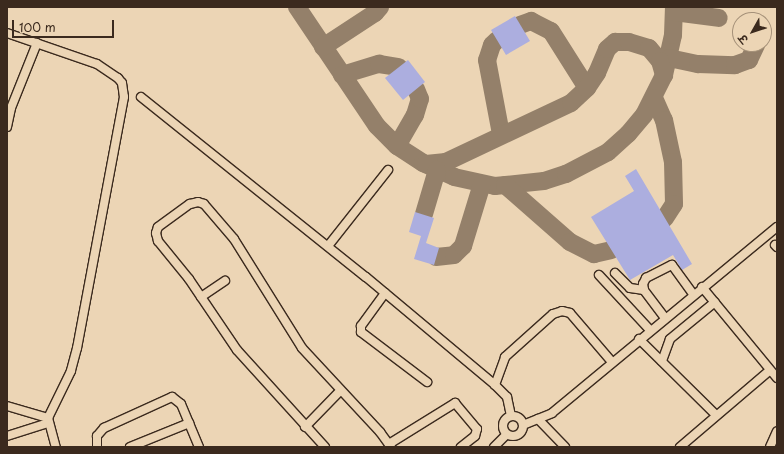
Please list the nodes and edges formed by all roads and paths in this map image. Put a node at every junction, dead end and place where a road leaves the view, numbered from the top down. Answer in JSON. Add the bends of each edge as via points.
{"nodes":[{"id":1,"x":7,"y":33,"type":"edge"},
{"id":2,"x":37,"y":43,"type":"junction"},
{"id":3,"x":17,"y":93,"type":"junction"},
{"id":4,"x":141,"y":97,"type":"dead end"},
{"id":5,"x":7,"y":103,"type":"edge"},
{"id":6,"x":7,"y":127,"type":"edge"},
{"id":7,"x":388,"y":170,"type":"dead end"},
{"id":8,"x":777,"y":226,"type":"edge"},
{"id":9,"x":328,"y":246,"type":"junction"},
{"id":10,"x":615,"y":273,"type":"dead end"},
{"id":11,"x":599,"y":274,"type":"dead end"},
{"id":12,"x":225,"y":281,"type":"dead end"},
{"id":13,"x":702,"y":287,"type":"junction"},
{"id":14,"x":644,"y":290,"type":"junction"},
{"id":15,"x":385,"y":293,"type":"junction"},
{"id":16,"x":693,"y":294,"type":"junction"},
{"id":17,"x":201,"y":297,"type":"junction"},
{"id":18,"x":715,"y":302,"type":"junction"},
{"id":19,"x":665,"y":318,"type":"junction"},
{"id":20,"x":650,"y":330,"type":"junction"},
{"id":21,"x":639,"y":339,"type":"junction"},
{"id":22,"x":662,"y":361,"type":"junction"},
{"id":23,"x":612,"y":362,"type":"junction"},
{"id":24,"x":770,"y":370,"type":"junction"},
{"id":25,"x":777,"y":378,"type":"edge"},
{"id":26,"x":427,"y":382,"type":"dead end"},
{"id":27,"x":495,"y":385,"type":"junction"},
{"id":28,"x":340,"y":391,"type":"junction"},
{"id":29,"x":7,"y":406,"type":"edge"},
{"id":30,"x":716,"y":415,"type":"junction"},
{"id":31,"x":511,"y":416,"type":"junction"},
{"id":32,"x":538,"y":419,"type":"junction"},
{"id":33,"x":48,"y":421,"type":"junction"},
{"id":34,"x":189,"y":423,"type":"junction"},
{"id":35,"x":523,"y":425,"type":"junction"},
{"id":36,"x":305,"y":427,"type":"junction"},
{"id":37,"x":777,"y":431,"type":"edge"},
{"id":38,"x":506,"y":435,"type":"junction"},
{"id":39,"x":7,"y":436,"type":"edge"},
{"id":40,"x":559,"y":445,"type":"edge"},
{"id":41,"x":390,"y":446,"type":"edge"},
{"id":42,"x":56,"y":447,"type":"edge"},
{"id":43,"x":97,"y":447,"type":"edge"},
{"id":44,"x":130,"y":447,"type":"edge"},
{"id":45,"x":199,"y":447,"type":"edge"},
{"id":46,"x":325,"y":447,"type":"edge"},
{"id":47,"x":461,"y":447,"type":"edge"},
{"id":48,"x":494,"y":447,"type":"edge"},
{"id":49,"x":680,"y":447,"type":"edge"},
{"id":50,"x":770,"y":447,"type":"edge"}],
"edges":[{"from":1,"to":2,"type":"street"},
{"from":2,"to":3,"type":"street"},
{"from":2,"to":33,"type":"street","via":[[97,64],[118,78],[122,83],[124,97],[77,348],[71,371]]},
{"from":3,"to":5,"type":"street"},
{"from":3,"to":6,"type":"street"},
{"from":4,"to":9,"type":"street"},
{"from":7,"to":9,"type":"street"},
{"from":8,"to":13,"type":"street"},
{"from":9,"to":15,"type":"street"},
{"from":10,"to":14,"type":"street","via":[[630,288]]},
{"from":11,"to":20,"type":"street"},
{"from":12,"to":17,"type":"street"},
{"from":13,"to":16,"type":"street"},
{"from":13,"to":18,"type":"street"},
{"from":14,"to":16,"type":"street","via":[[646,278],[672,264]]},
{"from":14,"to":19,"type":"street"},
{"from":15,"to":26,"type":"street","via":[[362,326],[361,332]]},
{"from":15,"to":27,"type":"street"},
{"from":16,"to":19,"type":"street"},
{"from":17,"to":28,"type":"street","via":[[156,236],[158,227],[190,204],[198,202],[204,204],[234,239],[302,348]]},
{"from":17,"to":36,"type":"street","via":[[237,350]]},
{"from":18,"to":22,"type":"street","via":[[670,339]]},
{"from":18,"to":24,"type":"street"},
{"from":19,"to":20,"type":"street"},
{"from":20,"to":21,"type":"street"},
{"from":21,"to":22,"type":"street"},
{"from":21,"to":23,"type":"street"},
{"from":22,"to":30,"type":"street"},
{"from":23,"to":27,"type":"street","via":[[570,313],[562,311],[553,314],[505,357]]},
{"from":23,"to":32,"type":"street","via":[[552,413]]},
{"from":24,"to":25,"type":"street"},
{"from":24,"to":30,"type":"street"},
{"from":27,"to":31,"type":"street","via":[[507,397]]},
{"from":28,"to":36,"type":"street"},
{"from":28,"to":41,"type":"street"},
{"from":29,"to":33,"type":"street"},
{"from":30,"to":49,"type":"street"},
{"from":31,"to":35,"type":"street","via":[[519,418]]},
{"from":31,"to":38,"type":"street","via":[[503,424]]},
{"from":32,"to":35,"type":"street"},
{"from":32,"to":40,"type":"street"},
{"from":33,"to":39,"type":"street"},
{"from":33,"to":42,"type":"street"},
{"from":34,"to":43,"type":"street","via":[[178,400],[168,398],[104,428],[97,436]]},
{"from":34,"to":44,"type":"street"},
{"from":34,"to":45,"type":"street"},
{"from":35,"to":38,"type":"street","via":[[518,436]]},
{"from":36,"to":46,"type":"street"},
{"from":37,"to":50,"type":"street"},
{"from":38,"to":48,"type":"street"},
{"from":41,"to":47,"type":"street","via":[[455,403],[477,428],[475,436]]}]}
